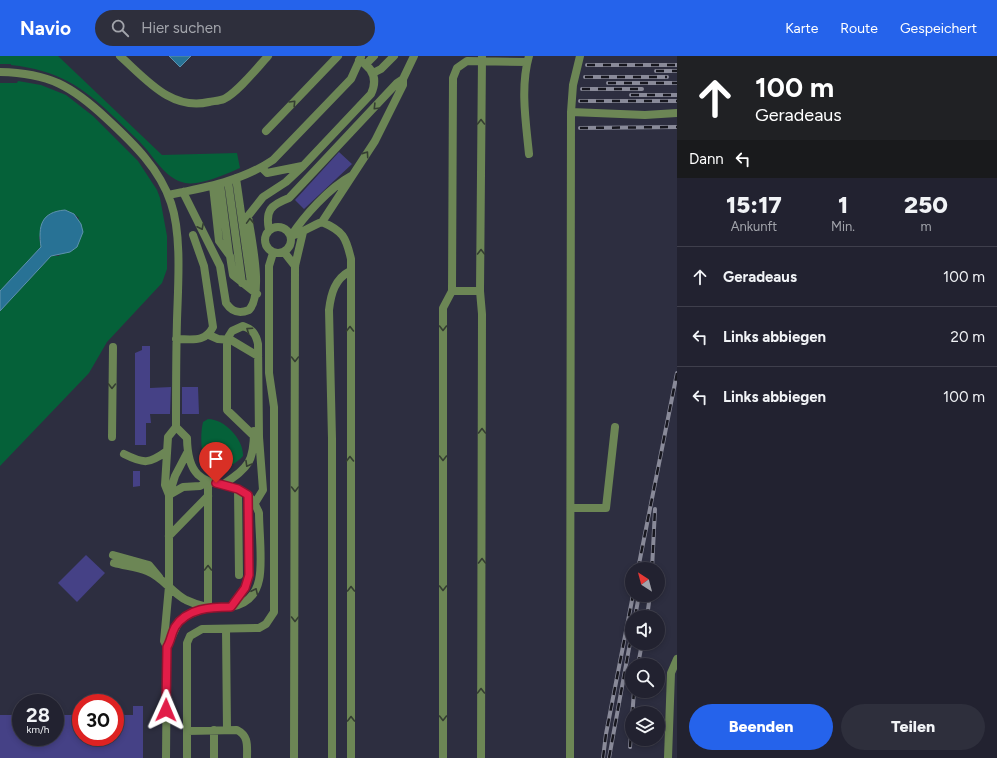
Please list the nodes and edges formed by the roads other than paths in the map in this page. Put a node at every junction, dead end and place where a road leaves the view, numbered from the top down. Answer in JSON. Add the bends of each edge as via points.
{"nodes":[{"id":1,"x":120,"y":56,"type":"edge"},
{"id":2,"x":268,"y":56,"type":"edge"},
{"id":3,"x":338,"y":56,"type":"edge"},
{"id":4,"x":374,"y":56,"type":"edge"},
{"id":5,"x":394,"y":56,"type":"edge"},
{"id":6,"x":414,"y":56,"type":"edge"},
{"id":7,"x":580,"y":56,"type":"edge"},
{"id":8,"x":482,"y":58,"type":"edge"},
{"id":9,"x":528,"y":59,"type":"edge"},
{"id":10,"x":362,"y":60,"type":"edge"},
{"id":11,"x":0,"y":72,"type":"edge"},
{"id":12,"x":373,"y":73,"type":"junction"},
{"id":13,"x":403,"y":79,"type":"junction"},
{"id":14,"x":571,"y":112,"type":"junction"},
{"id":15,"x":677,"y":113,"type":"edge"},
{"id":16,"x":266,"y":131,"type":"dead end"},
{"id":17,"x":529,"y":154,"type":"dead end"},
{"id":18,"x":303,"y":166,"type":"junction"},
{"id":19,"x":262,"y":168,"type":"junction"},
{"id":20,"x":351,"y":176,"type":"junction"},
{"id":21,"x":224,"y":182,"type":"junction"},
{"id":22,"x":183,"y":192,"type":"junction"},
{"id":23,"x":168,"y":195,"type":"junction"},
{"id":24,"x":322,"y":222,"type":"junction"},
{"id":25,"x":269,"y":230,"type":"junction"},
{"id":26,"x":303,"y":232,"type":"junction"},
{"id":27,"x":193,"y":235,"type":"dead end"},
{"id":28,"x":291,"y":236,"type":"junction"},
{"id":29,"x":274,"y":252,"type":"junction"},
{"id":30,"x":284,"y":252,"type":"junction"},
{"id":31,"x":296,"y":266,"type":"junction"},
{"id":32,"x":350,"y":270,"type":"junction"},
{"id":33,"x":233,"y":275,"type":"junction"},
{"id":34,"x":222,"y":277,"type":"junction"},
{"id":35,"x":242,"y":283,"type":"junction"},
{"id":36,"x":480,"y":291,"type":"junction"},
{"id":37,"x":254,"y":292,"type":"junction"},
{"id":38,"x":452,"y":292,"type":"junction"},
{"id":39,"x":209,"y":335,"type":"junction"},
{"id":40,"x":176,"y":339,"type":"junction"},
{"id":41,"x":227,"y":339,"type":"junction"},
{"id":42,"x":113,"y":347,"type":"dead end"},
{"id":43,"x":258,"y":356,"type":"junction"},
{"id":44,"x":253,"y":371,"type":"dead end"},
{"id":45,"x":176,"y":426,"type":"junction"},
{"id":46,"x":615,"y":427,"type":"dead end"},
{"id":47,"x":254,"y":436,"type":"junction"},
{"id":48,"x":112,"y":437,"type":"dead end"},
{"id":49,"x":167,"y":451,"type":"junction"},
{"id":50,"x":187,"y":453,"type":"junction"},
{"id":51,"x":124,"y":454,"type":"dead end"},
{"id":52,"x":208,"y":482,"type":"junction"},
{"id":53,"x":224,"y":484,"type":"junction"},
{"id":54,"x":238,"y":489,"type":"junction"},
{"id":55,"x":169,"y":495,"type":"junction"},
{"id":56,"x":248,"y":495,"type":"junction"},
{"id":57,"x":208,"y":496,"type":"junction"},
{"id":58,"x":255,"y":503,"type":"junction"},
{"id":59,"x":571,"y":508,"type":"junction"},
{"id":60,"x":169,"y":536,"type":"junction"},
{"id":61,"x":114,"y":559,"type":"dead end"},
{"id":62,"x":239,"y":574,"type":"dead end"},
{"id":63,"x":169,"y":586,"type":"junction"},
{"id":64,"x":208,"y":607,"type":"junction"},
{"id":65,"x":231,"y":607,"type":"junction"},
{"id":66,"x":226,"y":628,"type":"junction"},
{"id":67,"x":167,"y":647,"type":"junction"},
{"id":68,"x":677,"y":659,"type":"edge"},
{"id":69,"x":214,"y":730,"type":"junction"},
{"id":70,"x":227,"y":730,"type":"junction"},
{"id":71,"x":187,"y":731,"type":"junction"},
{"id":72,"x":166,"y":758,"type":"edge"},
{"id":73,"x":187,"y":758,"type":"edge"},
{"id":74,"x":214,"y":758,"type":"edge"},
{"id":75,"x":248,"y":758,"type":"edge"},
{"id":76,"x":294,"y":758,"type":"edge"},
{"id":77,"x":332,"y":758,"type":"edge"},
{"id":78,"x":351,"y":758,"type":"edge"},
{"id":79,"x":443,"y":758,"type":"edge"},
{"id":80,"x":481,"y":758,"type":"edge"},
{"id":81,"x":570,"y":758,"type":"edge"},
{"id":82,"x":668,"y":758,"type":"edge"}],
"edges":[{"from":1,"to":2,"type":"street","via":[[158,91],[177,102],[199,104],[224,99]]},
{"from":16,"to":3,"type":"street","one_way":true},
{"from":4,"to":10,"type":"street"},
{"from":5,"to":12,"type":"street"},
{"from":6,"to":13,"type":"street"},
{"from":7,"to":14,"type":"street","via":[[573,85]]},
{"from":8,"to":9,"type":"street"},
{"from":36,"to":8,"type":"street","one_way":true},
{"from":8,"to":38,"type":"street","via":[[467,61],[457,68],[453,78]]},
{"from":9,"to":17,"type":"street","via":[[525,111]]},
{"from":10,"to":12,"type":"street"},
{"from":10,"to":19,"type":"street","via":[[351,79],[273,160]]},
{"from":11,"to":23,"type":"street","via":[[35,75],[51,80],[87,100],[140,151]]},
{"from":12,"to":18,"type":"street","via":[[375,86],[371,94]]},
{"from":20,"to":13,"type":"street","one_way":true,"via":[[375,141],[403,85]]},
{"from":13,"to":25,"type":"street","one_way":true,"via":[[289,198],[273,206],[268,212]]},
{"from":14,"to":15,"type":"street","via":[[645,115]]},
{"from":14,"to":59,"type":"street"},
{"from":18,"to":19,"type":"street","via":[[267,173]]},
{"from":37,"to":18,"type":"street","one_way":true,"via":[[248,216],[263,197],[286,182]]},
{"from":19,"to":21,"type":"street"},
{"from":20,"to":24,"type":"street"},
{"from":20,"to":28,"type":"street","via":[[339,183],[298,225]]},
{"from":21,"to":22,"type":"street"},
{"from":21,"to":33,"type":"street","via":[[219,241],[230,256]]},
{"from":21,"to":35,"type":"street"},
{"from":21,"to":37,"type":"street"},
{"from":22,"to":23,"type":"street"},
{"from":22,"to":34,"type":"street","one_way":true,"via":[[220,266]]},
{"from":23,"to":40,"type":"street","via":[[176,224]]},
{"from":24,"to":26,"type":"street"},
{"from":24,"to":32,"type":"street","via":[[340,232],[348,242]]},
{"from":25,"to":28,"type":"street","via":[[283,228]]},
{"from":25,"to":29,"type":"street","via":[[266,234],[266,247]]},
{"from":26,"to":28,"type":"street"},
{"from":26,"to":31,"type":"street"},
{"from":27,"to":39,"type":"street","via":[[205,273],[213,327]]},
{"from":28,"to":30,"type":"street","via":[[290,247]]},
{"from":29,"to":30,"type":"street"},
{"from":29,"to":66,"type":"street","via":[[269,266],[269,373],[274,407],[274,612],[266,624],[259,628]]},
{"from":30,"to":31,"type":"street"},
{"from":31,"to":76,"type":"street","one_way":true},
{"from":32,"to":77,"type":"street","via":[[338,279],[330,298],[329,310],[332,446]]},
{"from":78,"to":32,"type":"street","one_way":true},
{"from":33,"to":34,"type":"street"},
{"from":33,"to":35,"type":"street"},
{"from":34,"to":37,"type":"street","via":[[226,303],[234,311],[249,310],[255,302]]},
{"from":35,"to":37,"type":"street"},
{"from":36,"to":38,"type":"street"},
{"from":80,"to":36,"type":"street","one_way":true},
{"from":38,"to":79,"type":"street","one_way":true,"via":[[443,308]]},
{"from":39,"to":40,"type":"street","via":[[200,339]]},
{"from":39,"to":41,"type":"street"},
{"from":40,"to":45,"type":"street"},
{"from":41,"to":43,"type":"street"},
{"from":43,"to":41,"type":"street","one_way":true,"via":[[257,337],[248,328],[236,328]]},
{"from":41,"to":47,"type":"street","via":[[228,410]]},
{"from":42,"to":48,"type":"street","one_way":true},
{"from":43,"to":58,"type":"street","via":[[259,437],[263,490]]},
{"from":44,"to":47,"type":"street"},
{"from":45,"to":49,"type":"street","via":[[168,437]]},
{"from":45,"to":50,"type":"street","via":[[187,438]]},
{"from":46,"to":59,"type":"street","via":[[606,508]]},
{"from":47,"to":53,"type":"street","one_way":true,"via":[[249,464]]},
{"from":49,"to":51,"type":"street","via":[[153,461],[145,462],[139,462]]},
{"from":49,"to":55,"type":"street","via":[[165,485]]},
{"from":50,"to":52,"type":"street","via":[[195,473]]},
{"from":50,"to":55,"type":"street"},
{"from":52,"to":53,"type":"street"},
{"from":52,"to":55,"type":"street","via":[[200,486],[183,487]]},
{"from":52,"to":57,"type":"street"},
{"from":53,"to":54,"type":"street"},
{"from":54,"to":56,"type":"street"},
{"from":54,"to":62,"type":"street"},
{"from":55,"to":60,"type":"street"},
{"from":56,"to":58,"type":"street"},
{"from":56,"to":65,"type":"street","via":[[249,575],[245,588]]},
{"from":57,"to":60,"type":"street"},
{"from":64,"to":57,"type":"street","one_way":true},
{"from":65,"to":58,"type":"street","one_way":true,"via":[[251,598],[260,579],[259,513]]},
{"from":59,"to":81,"type":"street"},
{"from":60,"to":63,"type":"street"},
{"from":61,"to":63,"type":"street","via":[[147,571]]},
{"from":63,"to":64,"type":"street","via":[[185,600]]},
{"from":63,"to":67,"type":"street","via":[[164,641]]},
{"from":64,"to":65,"type":"street"},
{"from":64,"to":67,"type":"street","via":[[179,621]]},
{"from":66,"to":70,"type":"street"},
{"from":66,"to":71,"type":"street","via":[[202,629],[190,636],[187,643]]},
{"from":67,"to":72,"type":"street"},
{"from":68,"to":82,"type":"street","via":[[671,673]]},
{"from":69,"to":70,"type":"street"},
{"from":69,"to":71,"type":"street"},
{"from":69,"to":74,"type":"street"},
{"from":70,"to":75,"type":"street","via":[[243,733],[248,740]]},
{"from":71,"to":73,"type":"street"}]}
